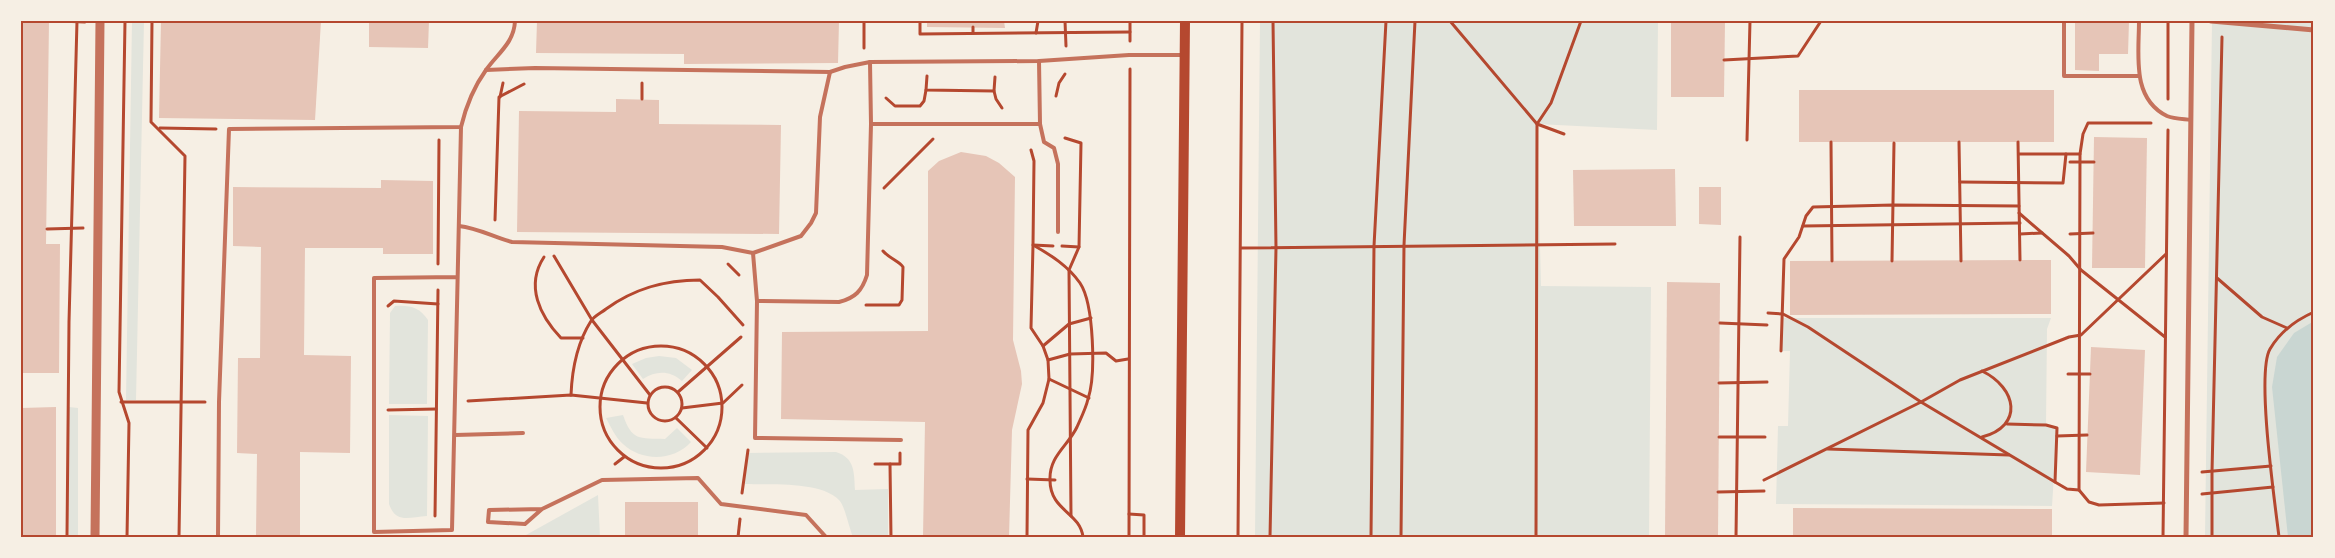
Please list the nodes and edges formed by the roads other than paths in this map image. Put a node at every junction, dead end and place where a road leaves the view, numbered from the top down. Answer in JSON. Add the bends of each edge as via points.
{"nodes":[{"id":1,"x":515,"y":21,"type":"edge"},
{"id":2,"x":1186,"y":21,"type":"edge"},
{"id":3,"x":2064,"y":21,"type":"edge"},
{"id":4,"x":2139,"y":21,"type":"edge"},
{"id":5,"x":2192,"y":21,"type":"edge"},
{"id":6,"x":2211,"y":21,"type":"edge"},
{"id":7,"x":100,"y":22,"type":"edge"},
{"id":8,"x":2314,"y":30,"type":"edge"},
{"id":9,"x":1185,"y":55,"type":"junction"},
{"id":10,"x":870,"y":62,"type":"junction"},
{"id":11,"x":1039,"y":62,"type":"junction"},
{"id":12,"x":486,"y":70,"type":"junction"},
{"id":13,"x":830,"y":72,"type":"junction"},
{"id":14,"x":2138,"y":76,"type":"junction"},
{"id":15,"x":2191,"y":120,"type":"junction"},
{"id":16,"x":871,"y":124,"type":"junction"},
{"id":17,"x":1040,"y":124,"type":"junction"},
{"id":18,"x":461,"y":127,"type":"junction"},
{"id":19,"x":459,"y":226,"type":"junction"},
{"id":20,"x":1058,"y":232,"type":"dead end"},
{"id":21,"x":753,"y":253,"type":"junction"},
{"id":22,"x":457,"y":278,"type":"junction"},
{"id":23,"x":756,"y":301,"type":"junction"},
{"id":24,"x":523,"y":434,"type":"dead end"},
{"id":25,"x":455,"y":435,"type":"junction"},
{"id":26,"x":901,"y":440,"type":"road end"},
{"id":27,"x":542,"y":509,"type":"junction"},
{"id":28,"x":452,"y":530,"type":"junction"},
{"id":29,"x":95,"y":537,"type":"edge"},
{"id":30,"x":218,"y":537,"type":"edge"},
{"id":31,"x":452,"y":537,"type":"edge"},
{"id":32,"x":826,"y":537,"type":"edge"},
{"id":33,"x":1180,"y":537,"type":"edge"},
{"id":34,"x":2186,"y":537,"type":"edge"}],
"edges":[{"from":1,"to":12,"type":"lane","via":[[515,35]]},
{"from":2,"to":9,"type":"main road"},
{"from":3,"to":14,"type":"lane","via":[[2064,76]]},
{"from":4,"to":14,"type":"lane"},
{"from":5,"to":15,"type":"street"},
{"from":6,"to":8,"type":"street"},
{"from":7,"to":29,"type":"street"},
{"from":9,"to":11,"type":"lane","via":[[1129,55]]},
{"from":9,"to":33,"type":"main road"},
{"from":10,"to":11,"type":"lane"},
{"from":10,"to":13,"type":"lane"},
{"from":10,"to":16,"type":"lane"},
{"from":11,"to":17,"type":"lane"},
{"from":12,"to":13,"type":"lane"},
{"from":12,"to":18,"type":"lane","via":[[467,102]]},
{"from":13,"to":21,"type":"lane","via":[[820,117],[816,212],[801,236]]},
{"from":14,"to":15,"type":"lane","via":[[2146,99],[2168,116]]},
{"from":15,"to":34,"type":"street"},
{"from":16,"to":17,"type":"lane"},
{"from":16,"to":23,"type":"lane","via":[[867,276],[864,284],[851,299],[839,302]]},
{"from":17,"to":20,"type":"lane","via":[[1044,142],[1054,148],[1058,164]]},
{"from":18,"to":19,"type":"lane"},
{"from":18,"to":30,"type":"lane","via":[[230,129],[219,402]]},
{"from":19,"to":21,"type":"lane","via":[[474,227],[494,238],[512,242],[722,247]]},
{"from":19,"to":22,"type":"lane"},
{"from":21,"to":23,"type":"lane"},
{"from":22,"to":25,"type":"lane"},
{"from":22,"to":28,"type":"lane","via":[[374,278],[374,532]]},
{"from":23,"to":26,"type":"lane","via":[[755,438]]},
{"from":24,"to":25,"type":"lane"},
{"from":25,"to":28,"type":"lane"},
{"from":27,"to":27,"type":"lane","via":[[489,510],[488,522],[525,524]]},
{"from":27,"to":32,"type":"lane","via":[[602,480],[698,478],[721,504],[806,515]]},
{"from":28,"to":31,"type":"lane"}]}
